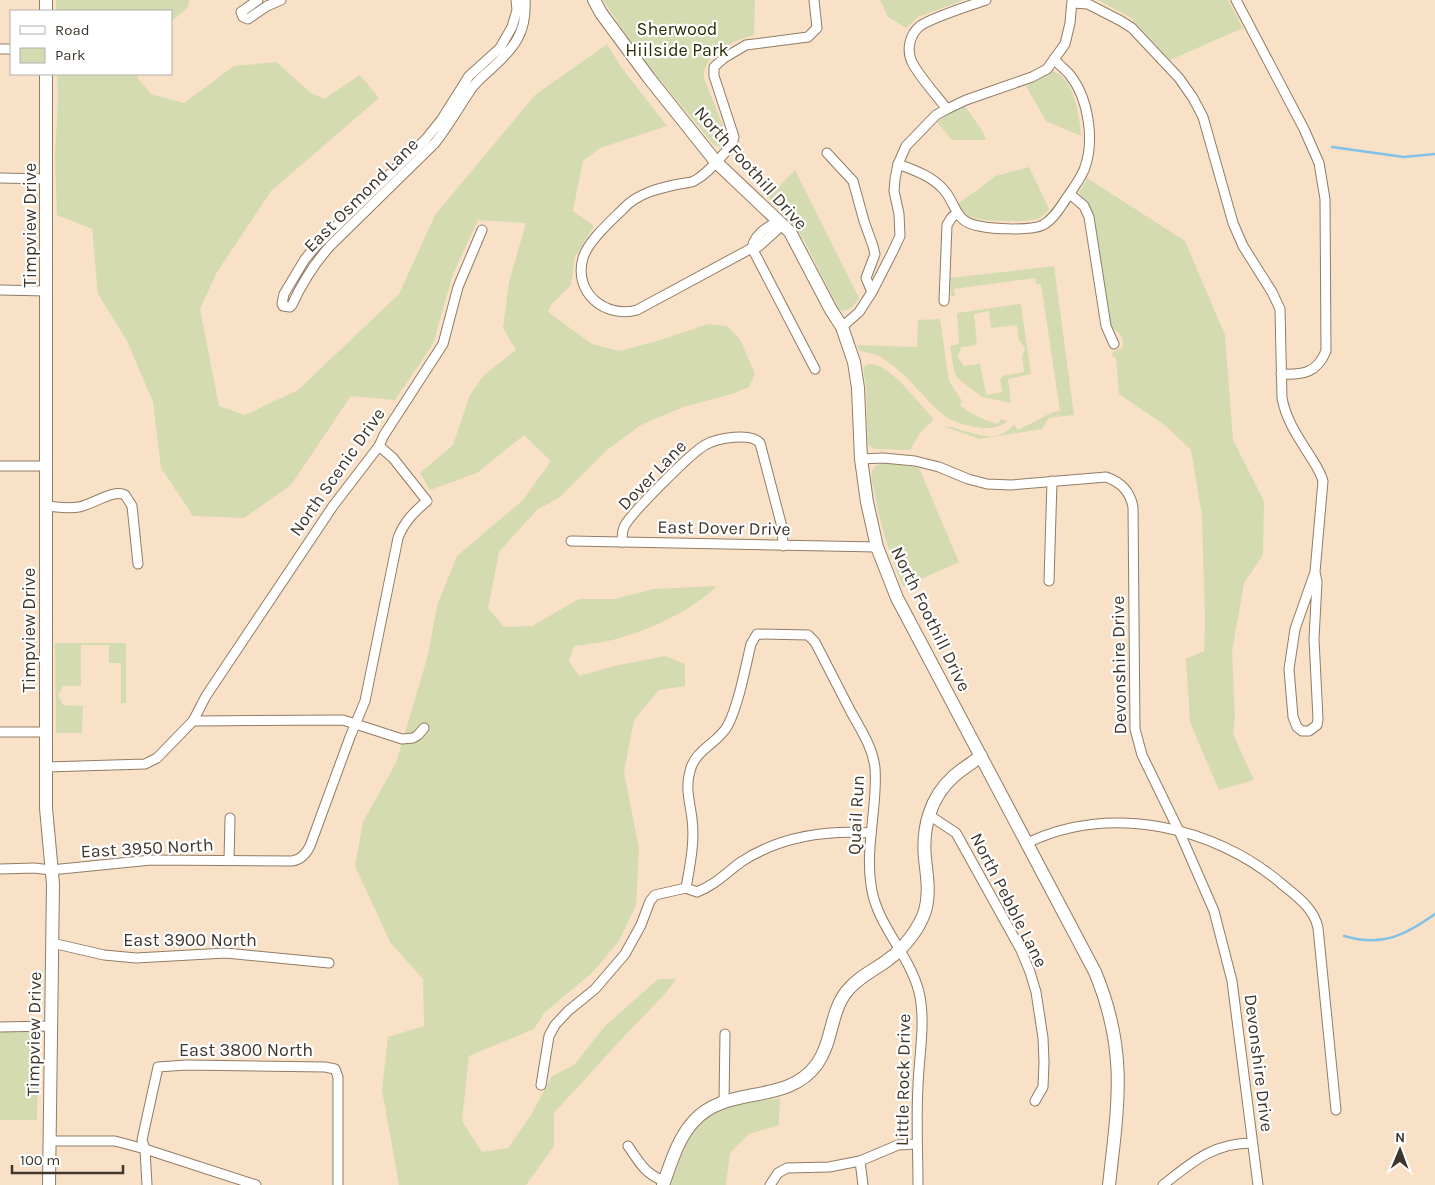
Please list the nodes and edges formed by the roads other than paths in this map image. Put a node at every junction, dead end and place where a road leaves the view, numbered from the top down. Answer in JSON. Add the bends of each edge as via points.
{"nodes":[{"id":1,"x":258,"y":0,"type":"edge"},
{"id":2,"x":281,"y":0,"type":"edge"},
{"id":3,"x":516,"y":0,"type":"edge"},
{"id":4,"x":526,"y":0,"type":"edge"},
{"id":5,"x":594,"y":0,"type":"edge"},
{"id":6,"x":814,"y":0,"type":"edge"},
{"id":7,"x":986,"y":0,"type":"edge"},
{"id":8,"x":1236,"y":0,"type":"edge"},
{"id":9,"x":1073,"y":1,"type":"edge"},
{"id":10,"x":1054,"y":59,"type":"junction"},
{"id":11,"x":46,"y":75,"type":"edge"},
{"id":12,"x":458,"y":92,"type":"junction"},
{"id":13,"x":466,"y":98,"type":"junction"},
{"id":14,"x":947,"y":108,"type":"junction"},
{"id":15,"x":827,"y":153,"type":"dead end"},
{"id":16,"x":716,"y":162,"type":"junction"},
{"id":17,"x":898,"y":164,"type":"junction"},
{"id":18,"x":0,"y":178,"type":"edge"},
{"id":19,"x":47,"y":179,"type":"junction"},
{"id":20,"x":1070,"y":194,"type":"junction"},
{"id":21,"x":956,"y":214,"type":"junction"},
{"id":22,"x":779,"y":221,"type":"junction"},
{"id":23,"x":482,"y":230,"type":"dead end"},
{"id":24,"x":752,"y":248,"type":"junction"},
{"id":25,"x":0,"y":290,"type":"edge"},
{"id":26,"x":47,"y":291,"type":"junction"},
{"id":27,"x":872,"y":292,"type":"junction"},
{"id":28,"x":944,"y":301,"type":"dead end"},
{"id":29,"x":842,"y":327,"type":"junction"},
{"id":30,"x":1114,"y":344,"type":"dead end"},
{"id":31,"x":814,"y":369,"type":"dead end"},
{"id":32,"x":1281,"y":374,"type":"junction"},
{"id":33,"x":379,"y":446,"type":"junction"},
{"id":34,"x":861,"y":459,"type":"junction"},
{"id":35,"x":0,"y":466,"type":"edge"},
{"id":36,"x":47,"y":466,"type":"junction"},
{"id":37,"x":1052,"y":481,"type":"junction"},
{"id":38,"x":47,"y":506,"type":"junction"},
{"id":39,"x":571,"y":541,"type":"dead end"},
{"id":40,"x":622,"y":542,"type":"junction"},
{"id":41,"x":783,"y":546,"type":"junction"},
{"id":42,"x":877,"y":547,"type":"junction"},
{"id":43,"x":138,"y":564,"type":"dead end"},
{"id":44,"x":1315,"y":572,"type":"junction"},
{"id":45,"x":1049,"y":581,"type":"dead end"},
{"id":46,"x":193,"y":721,"type":"junction"},
{"id":47,"x":356,"y":724,"type":"junction"},
{"id":48,"x":424,"y":728,"type":"dead end"},
{"id":49,"x":0,"y":732,"type":"edge"},
{"id":50,"x":47,"y":732,"type":"junction"},
{"id":51,"x":981,"y":756,"type":"junction"},
{"id":52,"x":47,"y":767,"type":"junction"},
{"id":53,"x":929,"y":815,"type":"junction"},
{"id":54,"x":230,"y":818,"type":"dead end"},
{"id":55,"x":1179,"y":831,"type":"junction"},
{"id":56,"x":871,"y":833,"type":"junction"},
{"id":57,"x":1027,"y":843,"type":"junction"},
{"id":58,"x":229,"y":860,"type":"junction"},
{"id":59,"x":0,"y":869,"type":"edge"},
{"id":60,"x":51,"y":870,"type":"junction"},
{"id":61,"x":686,"y":888,"type":"junction"},
{"id":62,"x":52,"y":943,"type":"junction"},
{"id":63,"x":900,"y":949,"type":"junction"},
{"id":64,"x":329,"y":963,"type":"dead end"},
{"id":65,"x":0,"y":1026,"type":"edge"},
{"id":66,"x":51,"y":1026,"type":"junction"},
{"id":67,"x":725,"y":1034,"type":"dead end"},
{"id":68,"x":541,"y":1085,"type":"dead end"},
{"id":69,"x":724,"y":1101,"type":"junction"},
{"id":70,"x":1035,"y":1101,"type":"dead end"},
{"id":71,"x":1336,"y":1110,"type":"dead end"},
{"id":72,"x":50,"y":1140,"type":"junction"},
{"id":73,"x":1252,"y":1143,"type":"junction"},
{"id":74,"x":916,"y":1144,"type":"junction"},
{"id":75,"x":628,"y":1146,"type":"dead end"},
{"id":76,"x":145,"y":1149,"type":"junction"},
{"id":77,"x":860,"y":1161,"type":"junction"},
{"id":78,"x":664,"y":1183,"type":"edge"},
{"id":79,"x":49,"y":1185,"type":"edge"},
{"id":80,"x":147,"y":1185,"type":"edge"},
{"id":81,"x":256,"y":1185,"type":"edge"},
{"id":82,"x":338,"y":1185,"type":"edge"},
{"id":83,"x":770,"y":1185,"type":"edge"},
{"id":84,"x":863,"y":1185,"type":"edge"},
{"id":85,"x":918,"y":1185,"type":"edge"},
{"id":86,"x":1109,"y":1185,"type":"edge"},
{"id":87,"x":1163,"y":1185,"type":"edge"},
{"id":88,"x":1258,"y":1185,"type":"edge"}],
"edges":[{"from":1,"to":2,"type":"street","via":[[241,12],[243,18],[248,19]]},
{"from":3,"to":12,"type":"street","name":"East Osmond Lane","via":[[515,18],[508,37],[469,76]]},
{"from":4,"to":13,"type":"street","name":"East Osmond Lane","via":[[525,19],[516,42]]},
{"from":5,"to":16,"type":"street","name":"North Foothill Drive","via":[[649,78]]},
{"from":6,"to":16,"type":"street","via":[[817,28],[808,37],[746,45],[714,67],[734,137],[733,144]]},
{"from":7,"to":14,"type":"street","via":[[926,23],[916,30],[910,42],[912,62]]},
{"from":8,"to":32,"type":"street","via":[[1304,129],[1319,163],[1325,198],[1326,351],[1322,362],[1312,370],[1300,375]]},
{"from":9,"to":10,"type":"street","via":[[1065,44]]},
{"from":9,"to":32,"type":"street","via":[[1088,4],[1132,28],[1179,78],[1193,98],[1203,117],[1233,223],[1280,309]]},
{"from":10,"to":14,"type":"street","via":[[1046,69],[1032,77]]},
{"from":10,"to":20,"type":"street","via":[[1079,90],[1088,118],[1089,145],[1084,170]]},
{"from":11,"to":19,"type":"street","name":"Timpview Drive"},
{"from":12,"to":13,"type":"street"},
{"from":12,"to":13,"type":"street","name":"East Osmond Lane","via":[[426,139],[304,259],[284,294],[283,306],[292,305],[311,270],[330,246],[435,143]]},
{"from":14,"to":17,"type":"street","via":[[906,146]]},
{"from":15,"to":27,"type":"street","via":[[852,181],[875,254],[866,278]]},
{"from":16,"to":22,"type":"street","name":"North Foothill Drive"},
{"from":16,"to":24,"type":"street","via":[[681,183],[656,189],[626,206],[587,249],[582,264],[585,288],[597,303],[613,311],[637,310]]},
{"from":17,"to":21,"type":"street","via":[[933,180],[945,191]]},
{"from":17,"to":27,"type":"street","via":[[894,191],[900,236]]},
{"from":18,"to":19,"type":"street"},
{"from":19,"to":26,"type":"street","name":"Timpview Drive"},
{"from":20,"to":21,"type":"street","via":[[1054,216],[1044,225],[1034,228],[980,227],[968,224]]},
{"from":20,"to":30,"type":"street","via":[[1084,206],[1088,217],[1106,326]]},
{"from":21,"to":28,"type":"street","via":[[947,225]]},
{"from":22,"to":24,"type":"street","via":[[777,230],[758,247]]},
{"from":22,"to":29,"type":"street","name":"North Foothill Drive","via":[[790,232]]},
{"from":23,"to":33,"type":"street","name":"North Scenic Drive","via":[[458,287],[443,344]]},
{"from":24,"to":31,"type":"street"},
{"from":25,"to":26,"type":"street"},
{"from":26,"to":36,"type":"street","name":"Timpview Drive"},
{"from":27,"to":29,"type":"street","via":[[859,312]]},
{"from":29,"to":34,"type":"street","name":"North Foothill Drive","via":[[854,362],[858,388]]},
{"from":32,"to":44,"type":"street","via":[[1287,419],[1323,481]]},
{"from":33,"to":46,"type":"street","name":"North Scenic Drive","via":[[312,536],[206,696]]},
{"from":33,"to":47,"type":"street","via":[[393,458],[427,501],[410,516],[398,538],[365,701]]},
{"from":34,"to":37,"type":"street","name":"Devonshire Drive","via":[[915,462],[987,484]]},
{"from":34,"to":42,"type":"street","name":"North Foothill Drive"},
{"from":35,"to":36,"type":"street"},
{"from":36,"to":38,"type":"street","name":"Timpview Drive"},
{"from":37,"to":45,"type":"street"},
{"from":37,"to":55,"type":"street","name":"Devonshire Drive","via":[[1106,477],[1120,483],[1132,501],[1135,729],[1142,755]]},
{"from":38,"to":43,"type":"street","via":[[81,506],[108,495],[125,494],[132,506]]},
{"from":38,"to":50,"type":"street","name":"Timpview Drive"},
{"from":39,"to":40,"type":"street","name":"East Dover Drive"},
{"from":40,"to":41,"type":"street","name":"East Dover Drive"},
{"from":40,"to":41,"type":"street","name":"Dover Lane","via":[[624,528],[631,517],[686,460],[706,444],[725,438],[750,437],[760,443],[782,527]]},
{"from":41,"to":42,"type":"street","name":"East Dover Drive"},
{"from":42,"to":51,"type":"street","name":"North Foothill Drive","via":[[897,598]]},
{"from":44,"to":44,"type":"street","via":[[1295,629],[1289,670],[1293,716],[1297,727],[1309,731],[1317,725],[1318,719]]},
{"from":46,"to":47,"type":"street","via":[[343,720]]},
{"from":46,"to":52,"type":"street","name":"North Scenic Drive","via":[[157,758],[145,764]]},
{"from":47,"to":48,"type":"street","via":[[402,739],[413,738]]},
{"from":47,"to":58,"type":"street","name":"East 3950 North","via":[[306,853],[296,861]]},
{"from":49,"to":50,"type":"street"},
{"from":50,"to":52,"type":"street","name":"Timpview Drive"},
{"from":51,"to":53,"type":"street","via":[[947,783]]},
{"from":51,"to":57,"type":"street","name":"North Foothill Drive"},
{"from":52,"to":60,"type":"street","name":"Timpview Drive","via":[[46,808]]},
{"from":53,"to":63,"type":"street","via":[[924,845],[928,888],[925,911],[915,932]]},
{"from":53,"to":70,"type":"street","name":"North Pebble Lane","via":[[956,833],[1030,972],[1036,992],[1044,1062],[1043,1087]]},
{"from":54,"to":58,"type":"street"},
{"from":55,"to":57,"type":"street","via":[[1149,824],[1093,825],[1046,834]]},
{"from":55,"to":71,"type":"street","via":[[1251,860],[1302,900],[1313,913],[1318,928]]},
{"from":55,"to":73,"type":"street","name":"Devonshire Drive","via":[[1214,911],[1232,981]]},
{"from":56,"to":61,"type":"street","via":[[831,833],[789,839],[742,862],[710,887],[697,892]]},
{"from":56,"to":61,"type":"street","name":"Quail Run","via":[[875,776],[872,754],[815,642],[808,635],[757,634],[751,644],[728,726],[705,747],[690,768],[687,783],[693,840]]},
{"from":56,"to":63,"type":"street","name":"Quail Run","via":[[872,894],[876,908]]},
{"from":57,"to":86,"type":"street","name":"North Foothill Drive","via":[[1094,972],[1112,1020],[1119,1081]]},
{"from":58,"to":60,"type":"street","name":"East 3950 North","via":[[151,860]]},
{"from":59,"to":60,"type":"street","name":"East 3950 North"},
{"from":60,"to":62,"type":"street","name":"Timpview Drive"},
{"from":61,"to":68,"type":"street","via":[[655,896],[650,901],[624,954],[595,989],[555,1025],[549,1036]]},
{"from":62,"to":64,"type":"street","name":"East 3900 North","via":[[136,958],[226,953]]},
{"from":62,"to":66,"type":"street","name":"Timpview Drive"},
{"from":63,"to":69,"type":"street","via":[[862,976],[846,993],[835,1013],[823,1055],[809,1074],[776,1092]]},
{"from":63,"to":74,"type":"street","name":"Little Rock Drive","via":[[915,977],[922,1016]]},
{"from":65,"to":66,"type":"street"},
{"from":66,"to":72,"type":"street","name":"Timpview Drive"},
{"from":67,"to":69,"type":"street"},
{"from":69,"to":78,"type":"street","via":[[700,1115],[685,1132]]},
{"from":72,"to":76,"type":"street","via":[[115,1141]]},
{"from":72,"to":79,"type":"street","name":"Timpview Drive"},
{"from":73,"to":87,"type":"street","via":[[1220,1147],[1200,1156]]},
{"from":73,"to":88,"type":"street","name":"Devonshire Drive"},
{"from":74,"to":77,"type":"street","via":[[898,1145]]},
{"from":74,"to":85,"type":"street","name":"Little Rock Drive"},
{"from":75,"to":78,"type":"street","via":[[644,1169]]},
{"from":76,"to":80,"type":"street"},
{"from":76,"to":81,"type":"street"},
{"from":76,"to":82,"type":"street","name":"East 3800 North","via":[[142,1140],[158,1067],[325,1066],[335,1069],[338,1077]]},
{"from":77,"to":83,"type":"street","via":[[829,1167],[787,1168],[778,1173]]},
{"from":77,"to":84,"type":"street"}]}
